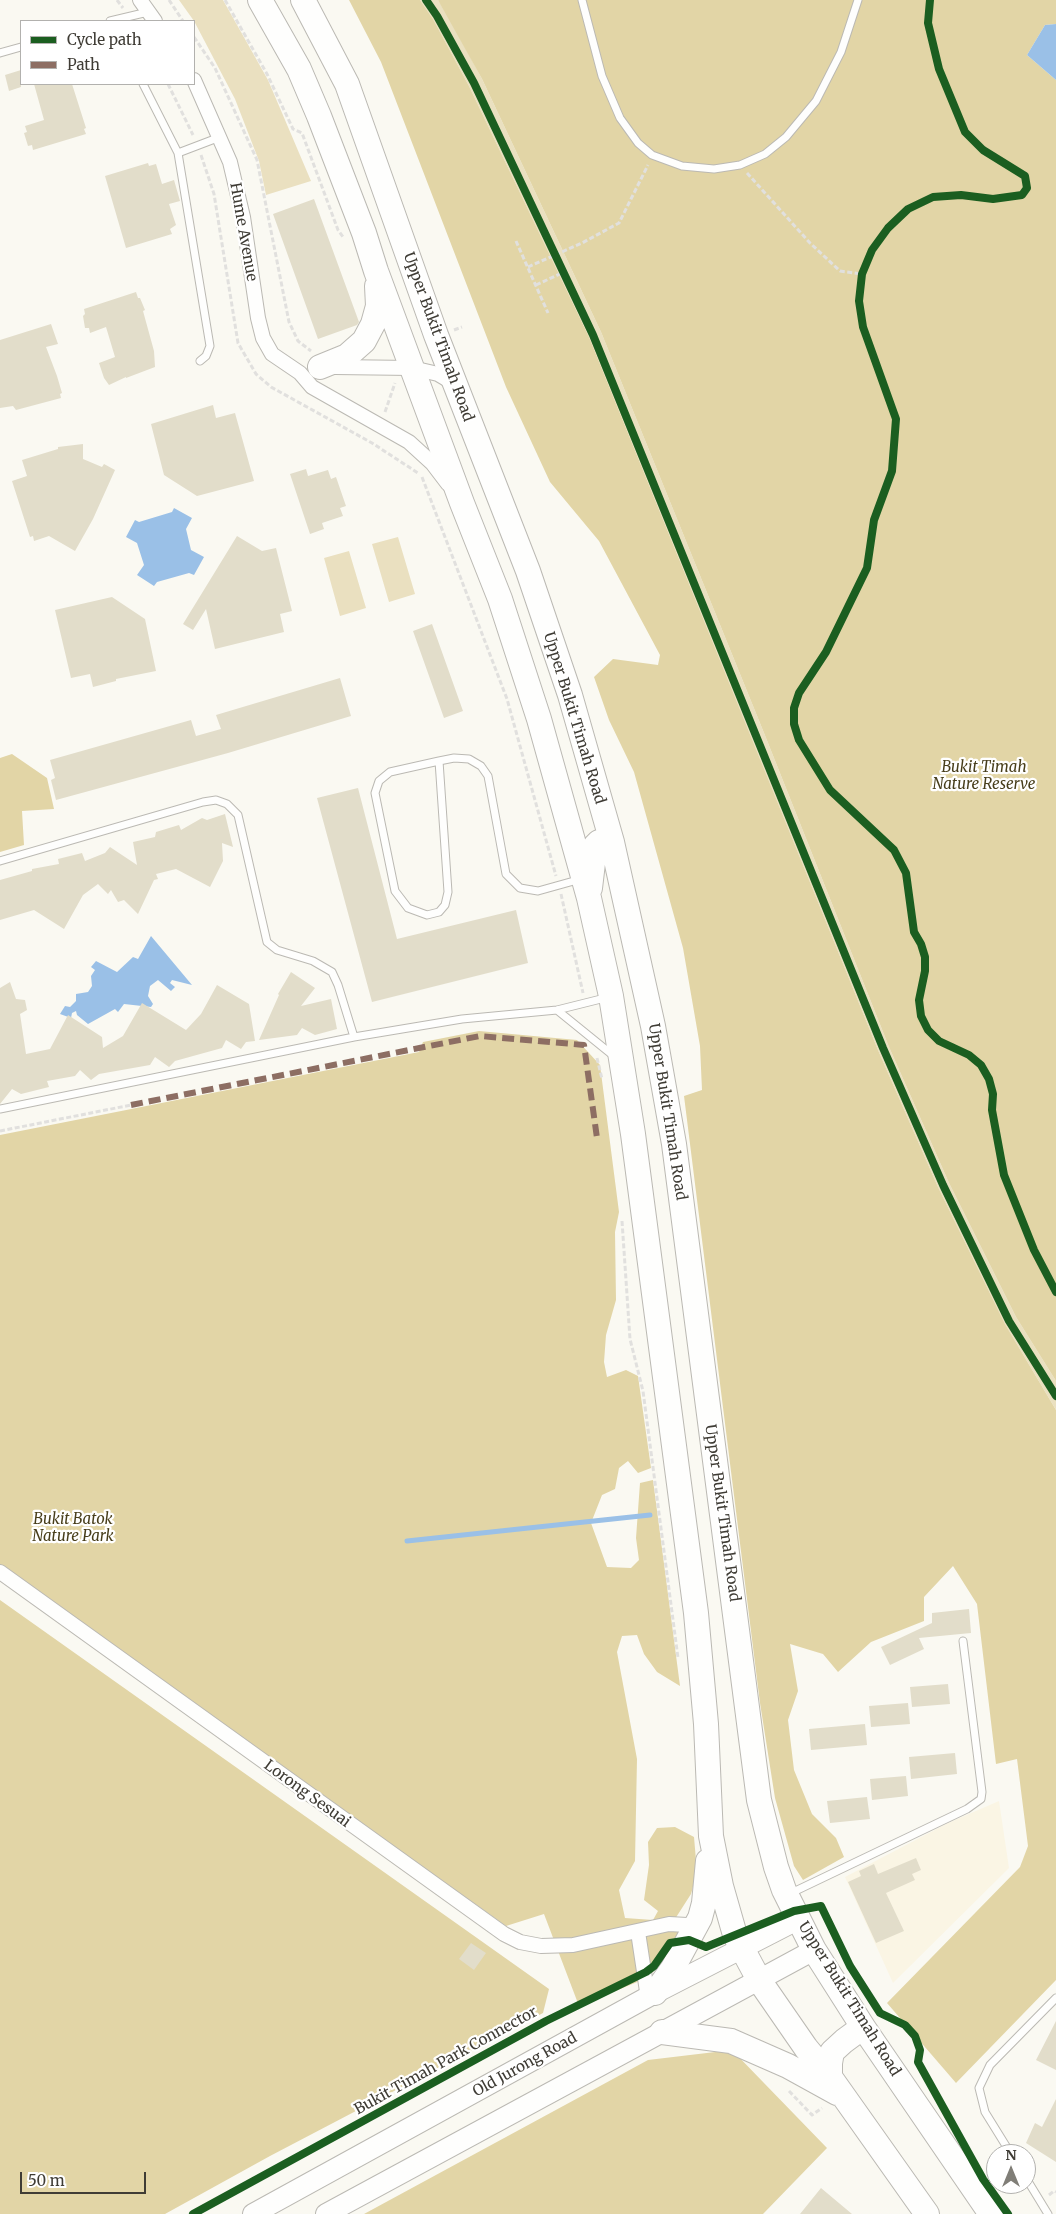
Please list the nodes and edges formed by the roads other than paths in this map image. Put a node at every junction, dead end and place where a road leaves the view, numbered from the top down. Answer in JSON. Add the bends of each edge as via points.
{"nodes":[{"id":1,"x":140,"y":0,"type":"edge"},
{"id":2,"x":260,"y":0,"type":"edge"},
{"id":3,"x":303,"y":0,"type":"edge"},
{"id":4,"x":582,"y":0,"type":"edge"},
{"id":5,"x":858,"y":0,"type":"edge"},
{"id":6,"x":152,"y":17,"type":"edge"},
{"id":7,"x":120,"y":20,"type":"edge"},
{"id":8,"x":20,"y":47,"type":"edge"},
{"id":9,"x":0,"y":53,"type":"edge"},
{"id":10,"x":195,"y":82,"type":"edge"},
{"id":11,"x":144,"y":85,"type":"edge"},
{"id":12,"x":220,"y":137,"type":"junction"},
{"id":13,"x":178,"y":153,"type":"junction"},
{"id":14,"x":384,"y":188,"type":"junction"},
{"id":15,"x":354,"y":236,"type":"junction"},
{"id":16,"x":376,"y":271,"type":"junction"},
{"id":17,"x":200,"y":361,"type":"dead end"},
{"id":18,"x":313,"y":364,"type":"junction"},
{"id":19,"x":412,"y":368,"type":"junction"},
{"id":20,"x":455,"y":384,"type":"junction"},
{"id":21,"x":462,"y":503,"type":"junction"},
{"id":22,"x":528,"y":571,"type":"junction"},
{"id":23,"x":512,"y":634,"type":"junction"},
{"id":24,"x":439,"y":761,"type":"junction"},
{"id":25,"x":612,"y":842,"type":"junction"},
{"id":26,"x":0,"y":861,"type":"edge"},
{"id":27,"x":586,"y":888,"type":"junction"},
{"id":28,"x":611,"y":996,"type":"junction"},
{"id":29,"x":557,"y":1010,"type":"junction"},
{"id":30,"x":354,"y":1037,"type":"junction"},
{"id":31,"x":621,"y":1062,"type":"junction"},
{"id":32,"x":0,"y":1109,"type":"edge"},
{"id":33,"x":704,"y":1378,"type":"junction"},
{"id":34,"x":670,"y":1409,"type":"junction"},
{"id":35,"x":0,"y":1572,"type":"edge"},
{"id":36,"x":963,"y":1641,"type":"dead end"},
{"id":37,"x":711,"y":1836,"type":"junction"},
{"id":38,"x":787,"y":1895,"type":"junction"},
{"id":39,"x":799,"y":1919,"type":"junction"},
{"id":40,"x":695,"y":1928,"type":"junction"},
{"id":41,"x":638,"y":1932,"type":"junction"},
{"id":42,"x":741,"y":1949,"type":"junction"},
{"id":43,"x":814,"y":1950,"type":"junction"},
{"id":44,"x":759,"y":1980,"type":"junction"},
{"id":45,"x":652,"y":1996,"type":"junction"},
{"id":46,"x":1056,"y":1998,"type":"edge"},
{"id":47,"x":863,"y":2027,"type":"junction"},
{"id":48,"x":662,"y":2032,"type":"junction"},
{"id":49,"x":830,"y":2077,"type":"junction"},
{"id":50,"x":835,"y":2102,"type":"junction"},
{"id":51,"x":1005,"y":2144,"type":"edge"},
{"id":52,"x":1036,"y":2194,"type":"edge"},
{"id":53,"x":253,"y":2214,"type":"edge"},
{"id":54,"x":326,"y":2214,"type":"edge"},
{"id":55,"x":926,"y":2214,"type":"edge"},
{"id":56,"x":992,"y":2214,"type":"edge"},
{"id":57,"x":1048,"y":2214,"type":"edge"}],
"edges":[{"from":1,"to":6,"type":"street"},
{"from":2,"to":15,"type":"highway","via":[[299,69]]},
{"from":3,"to":14,"type":"highway","name":"Upper Bukit Timah Road","via":[[347,84]]},
{"from":4,"to":5,"type":"lane","via":[[602,76],[620,118],[638,143],[652,156],[682,166],[714,169],[740,165],[765,154],[786,137],[816,101],[841,52]]},
{"from":6,"to":7,"type":"lane"},
{"from":8,"to":9,"type":"lane"},
{"from":10,"to":12,"type":"street","name":"Hume Avenue"},
{"from":11,"to":13,"type":"lane"},
{"from":12,"to":13,"type":"lane"},
{"from":12,"to":18,"type":"street","name":"Hume Avenue","via":[[230,162],[243,217],[263,338],[272,354]]},
{"from":13,"to":17,"type":"lane","via":[[210,346]]},
{"from":14,"to":15,"type":"highway","via":[[381,224],[377,229]]},
{"from":14,"to":20,"type":"highway","name":"Upper Bukit Timah Road"},
{"from":15,"to":16,"type":"highway"},
{"from":16,"to":18,"type":"highway","via":[[378,306],[364,341],[347,356]]},
{"from":16,"to":19,"type":"highway"},
{"from":18,"to":19,"type":"street"},
{"from":18,"to":21,"type":"street","name":"Hume Avenue","via":[[312,387],[409,442],[432,463]]},
{"from":19,"to":20,"type":"street","via":[[438,374]]},
{"from":19,"to":21,"type":"highway"},
{"from":20,"to":22,"type":"highway","name":"Upper Bukit Timah Road"},
{"from":21,"to":23,"type":"highway"},
{"from":22,"to":23,"type":"highway","via":[[513,574],[509,583]]},
{"from":22,"to":25,"type":"highway","name":"Upper Bukit Timah Road","via":[[570,695]]},
{"from":23,"to":27,"type":"highway"},
{"from":24,"to":24,"type":"lane","via":[[390,772],[379,781],[375,793],[395,891],[408,908],[427,915],[439,912],[445,905],[448,892]]},
{"from":24,"to":27,"type":"lane","via":[[469,759],[481,766],[488,776],[506,874],[520,888],[538,891],[558,885]]},
{"from":25,"to":27,"type":"highway","via":[[598,842]]},
{"from":25,"to":33,"type":"highway","name":"Upper Bukit Timah Road","via":[[651,1017],[674,1144]]},
{"from":26,"to":30,"type":"lane","via":[[203,802],[216,800],[228,804],[238,815],[268,942],[277,950],[312,961],[332,972]]},
{"from":27,"to":28,"type":"highway"},
{"from":28,"to":29,"type":"lane"},
{"from":28,"to":31,"type":"highway"},
{"from":29,"to":30,"type":"lane","via":[[462,1018]]},
{"from":29,"to":31,"type":"lane"},
{"from":30,"to":32,"type":"lane"},
{"from":31,"to":34,"type":"highway"},
{"from":33,"to":34,"type":"highway","via":[[699,1395],[680,1407]]},
{"from":33,"to":38,"type":"highway","name":"Upper Bukit Timah Road","via":[[759,1800],[776,1867]]},
{"from":34,"to":37,"type":"highway","via":[[696,1613],[706,1724]]},
{"from":35,"to":41,"type":"street","name":"Lorong Sesuai","via":[[504,1934],[520,1942],[541,1946],[574,1945]]},
{"from":36,"to":38,"type":"lane","via":[[981,1799]]},
{"from":37,"to":40,"type":"highway","via":[[704,1903]]},
{"from":37,"to":42,"type":"highway","via":[[721,1886]]},
{"from":38,"to":39,"type":"highway","name":"Upper Bukit Timah Road"},
{"from":39,"to":42,"type":"main road","name":"Old Jurong Road"},
{"from":39,"to":43,"type":"highway","name":"Upper Bukit Timah Road"},
{"from":40,"to":41,"type":"street","name":"Lorong Sesuai","via":[[669,1924]]},
{"from":40,"to":45,"type":"highway","via":[[673,1968]]},
{"from":41,"to":45,"type":"street"},
{"from":42,"to":44,"type":"highway"},
{"from":42,"to":45,"type":"main road","name":"Old Jurong Road"},
{"from":43,"to":44,"type":"main road"},
{"from":43,"to":47,"type":"highway","name":"Upper Bukit Timah Road"},
{"from":44,"to":48,"type":"main road"},
{"from":44,"to":49,"type":"highway"},
{"from":45,"to":53,"type":"main road","name":"Old Jurong Road"},
{"from":46,"to":51,"type":"lane","via":[[990,2065],[979,2088],[984,2112]]},
{"from":47,"to":49,"type":"highway","via":[[832,2052]]},
{"from":47,"to":56,"type":"highway","name":"Upper Bukit Timah Road"},
{"from":48,"to":50,"type":"highway","via":[[731,2041],[788,2066]]},
{"from":48,"to":54,"type":"main road"},
{"from":49,"to":50,"type":"highway"},
{"from":50,"to":55,"type":"highway"},
{"from":52,"to":57,"type":"lane"}]}
